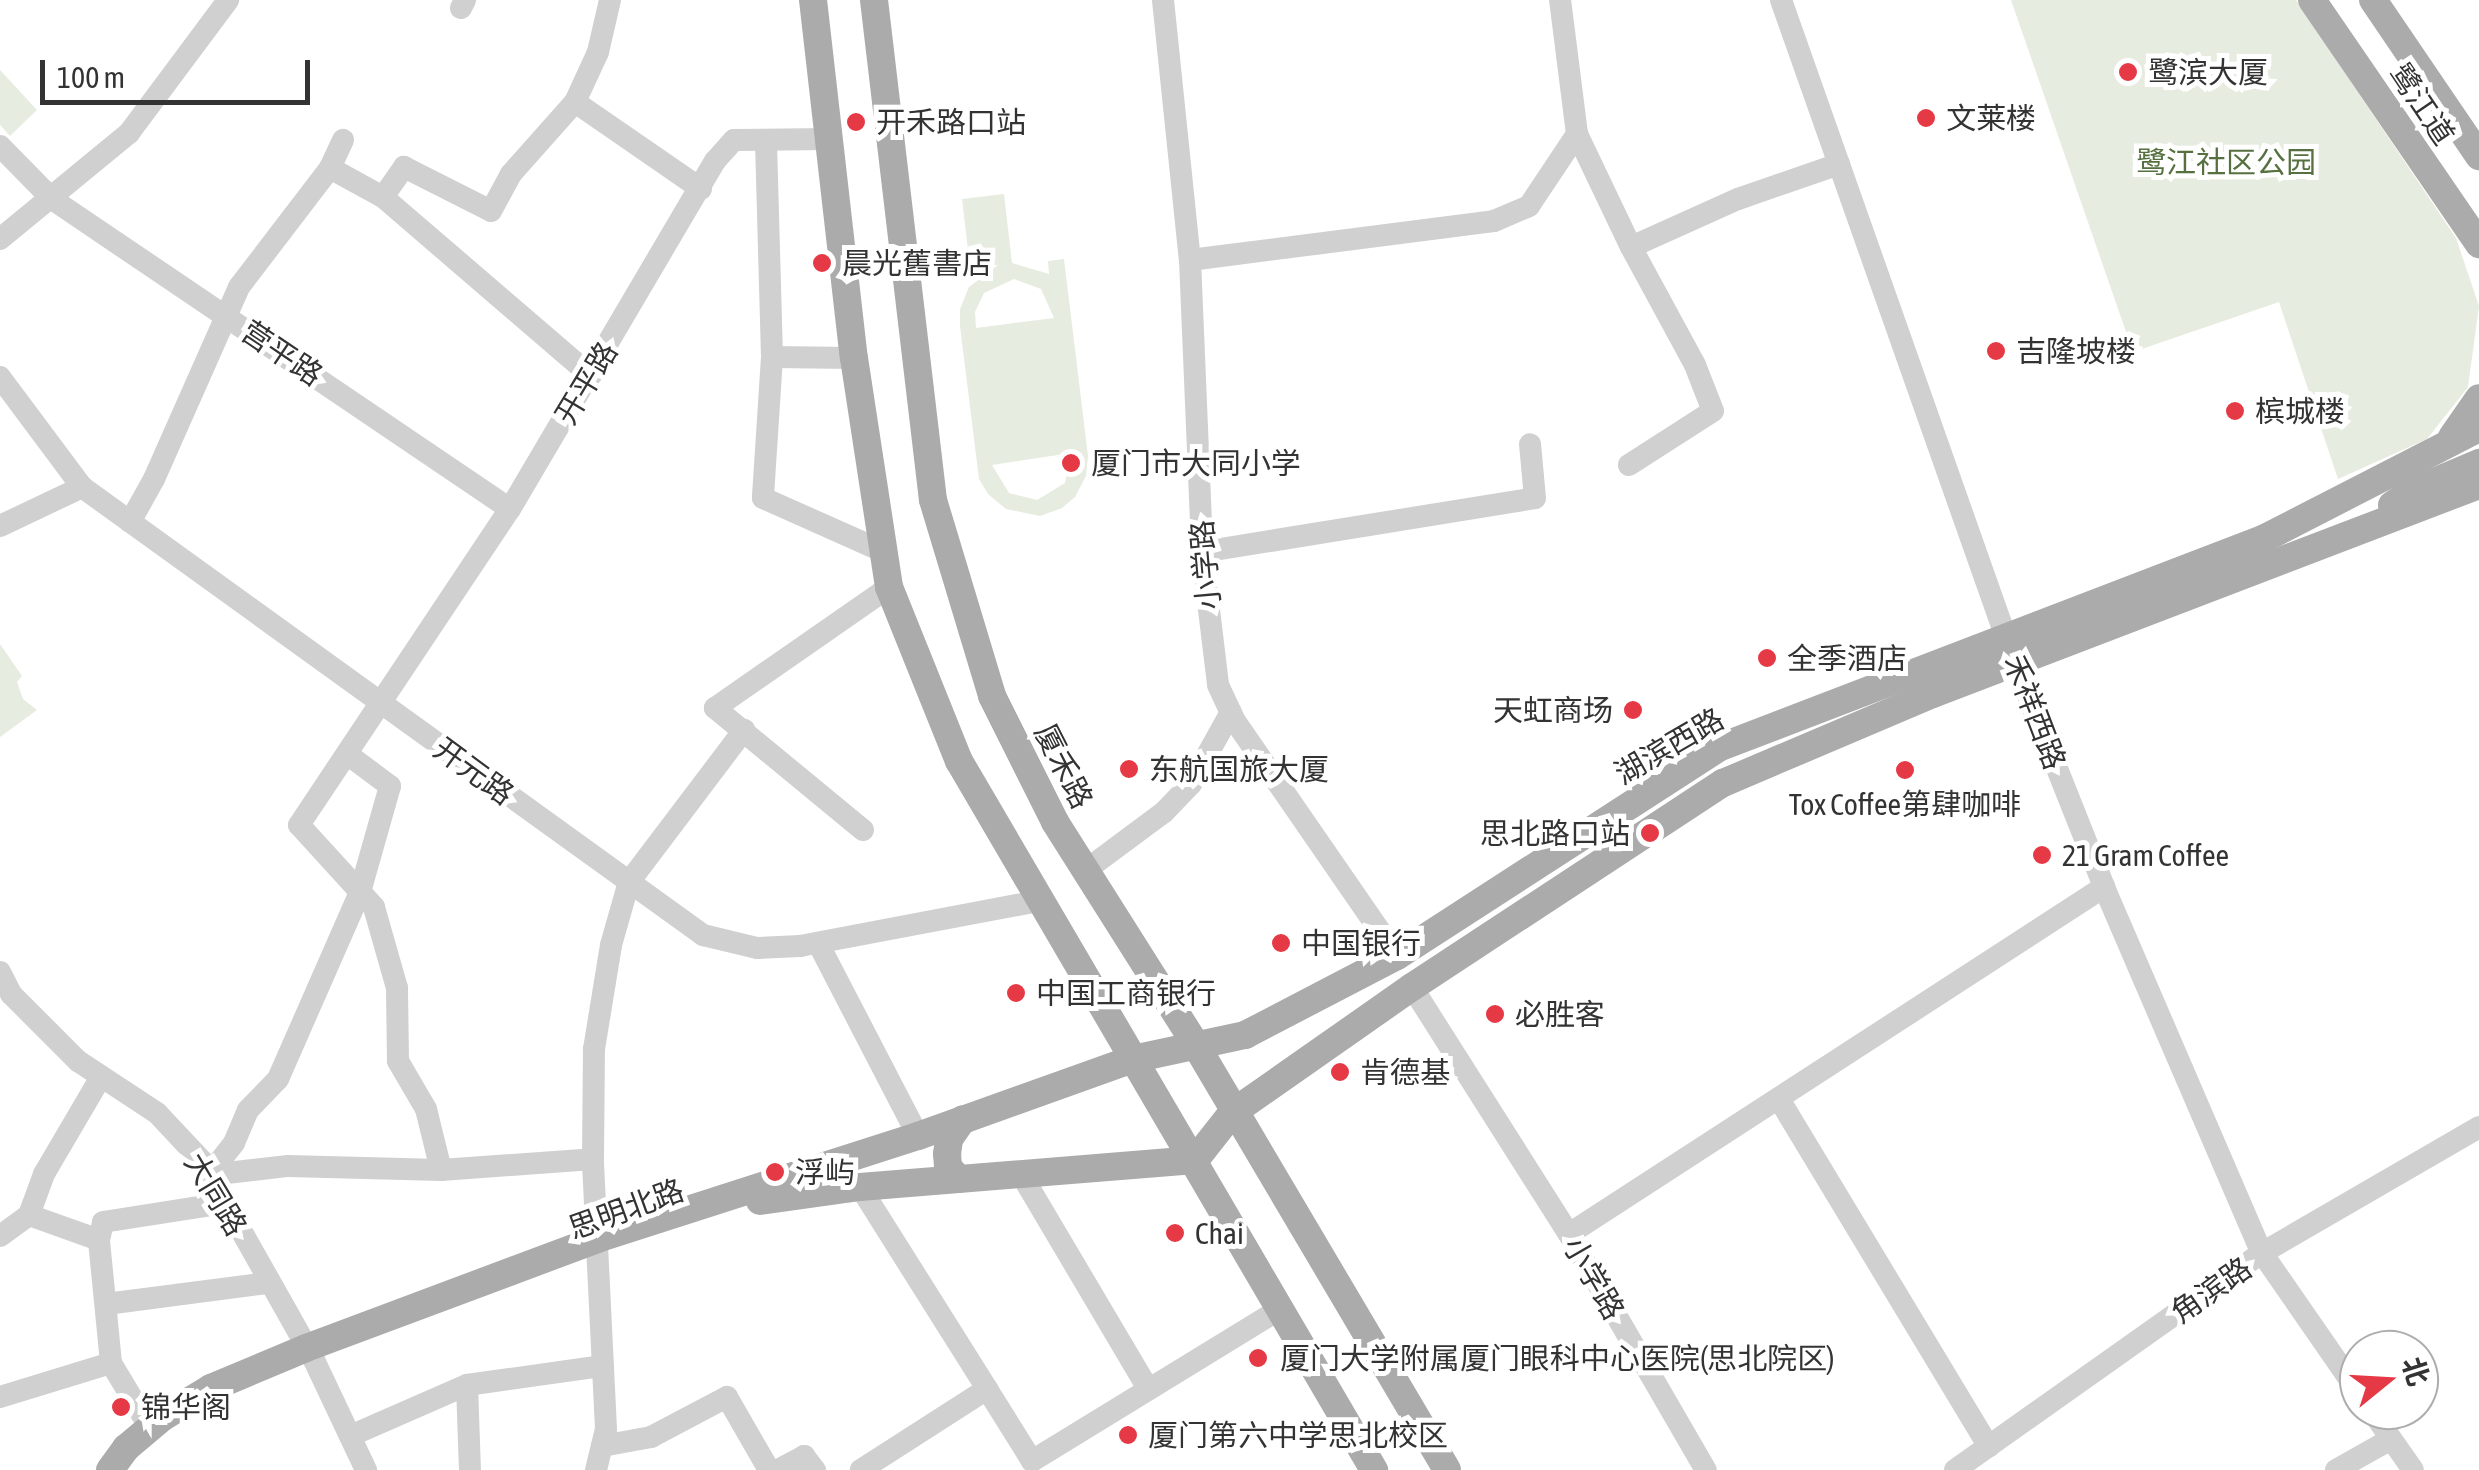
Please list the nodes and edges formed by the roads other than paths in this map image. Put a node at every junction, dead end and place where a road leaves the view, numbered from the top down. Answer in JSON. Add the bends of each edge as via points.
{"nodes":[{"id":1,"x":228,"y":0,"type":"edge"},
{"id":2,"x":610,"y":0,"type":"edge"},
{"id":3,"x":813,"y":0,"type":"edge"},
{"id":4,"x":874,"y":0,"type":"edge"},
{"id":5,"x":1163,"y":0,"type":"edge"},
{"id":6,"x":1560,"y":0,"type":"edge"},
{"id":7,"x":1781,"y":0,"type":"edge"},
{"id":8,"x":2312,"y":0,"type":"edge"},
{"id":9,"x":2373,"y":0,"type":"edge"},
{"id":10,"x":575,"y":102,"type":"junction"},
{"id":11,"x":1577,"y":134,"type":"junction"},
{"id":12,"x":829,"y":139,"type":"junction"},
{"id":13,"x":344,"y":140,"type":"dead end"},
{"id":14,"x":766,"y":142,"type":"junction"},
{"id":15,"x":0,"y":146,"type":"edge"},
{"id":16,"x":2479,"y":156,"type":"edge"},
{"id":17,"x":1839,"y":164,"type":"junction"},
{"id":18,"x":330,"y":168,"type":"junction"},
{"id":19,"x":701,"y":189,"type":"junction"},
{"id":20,"x":383,"y":197,"type":"junction"},
{"id":21,"x":52,"y":198,"type":"junction"},
{"id":22,"x":2472,"y":235,"type":"edge"},
{"id":23,"x":0,"y":240,"type":"edge"},
{"id":24,"x":1630,"y":247,"type":"junction"},
{"id":25,"x":1190,"y":260,"type":"junction"},
{"id":26,"x":2479,"y":267,"type":"edge"},
{"id":27,"x":226,"y":315,"type":"junction"},
{"id":28,"x":772,"y":356,"type":"junction"},
{"id":29,"x":854,"y":358,"type":"junction"},
{"id":30,"x":0,"y":376,"type":"edge"},
{"id":31,"x":591,"y":376,"type":"junction"},
{"id":32,"x":2479,"y":398,"type":"edge"},
{"id":33,"x":2479,"y":428,"type":"edge"},
{"id":34,"x":2447,"y":443,"type":"junction"},
{"id":35,"x":1530,"y":444,"type":"dead end"},
{"id":36,"x":2479,"y":464,"type":"edge"},
{"id":37,"x":1628,"y":465,"type":"dead end"},
{"id":38,"x":82,"y":486,"type":"junction"},
{"id":39,"x":2479,"y":488,"type":"edge"},
{"id":40,"x":510,"y":509,"type":"junction"},
{"id":41,"x":130,"y":522,"type":"junction"},
{"id":42,"x":0,"y":526,"type":"edge"},
{"id":43,"x":2345,"y":537,"type":"junction"},
{"id":44,"x":882,"y":551,"type":"junction"},
{"id":45,"x":1202,"y":552,"type":"junction"},
{"id":46,"x":889,"y":587,"type":"junction"},
{"id":47,"x":2010,"y":650,"type":"junction"},
{"id":48,"x":382,"y":705,"type":"junction"},
{"id":49,"x":1231,"y":712,"type":"junction"},
{"id":50,"x":744,"y":730,"type":"junction"},
{"id":51,"x":347,"y":754,"type":"junction"},
{"id":52,"x":863,"y":830,"type":"dead end"},
{"id":53,"x":1086,"y":870,"type":"junction"},
{"id":54,"x":629,"y":882,"type":"junction"},
{"id":55,"x":2104,"y":887,"type":"junction"},
{"id":56,"x":360,"y":892,"type":"junction"},
{"id":57,"x":1038,"y":902,"type":"junction"},
{"id":58,"x":818,"y":943,"type":"junction"},
{"id":59,"x":1397,"y":956,"type":"junction"},
{"id":60,"x":0,"y":972,"type":"edge"},
{"id":61,"x":1412,"y":988,"type":"junction"},
{"id":62,"x":1197,"y":1047,"type":"junction"},
{"id":63,"x":1132,"y":1059,"type":"junction"},
{"id":64,"x":101,"y":1076,"type":"junction"},
{"id":65,"x":1778,"y":1099,"type":"junction"},
{"id":66,"x":1232,"y":1114,"type":"junction"},
{"id":67,"x":963,"y":1120,"type":"junction"},
{"id":68,"x":2479,"y":1127,"type":"edge"},
{"id":69,"x":918,"y":1136,"type":"junction"},
{"id":70,"x":594,"y":1159,"type":"junction"},
{"id":71,"x":1195,"y":1160,"type":"junction"},
{"id":72,"x":441,"y":1170,"type":"junction"},
{"id":73,"x":1020,"y":1174,"type":"junction"},
{"id":74,"x":209,"y":1175,"type":"junction"},
{"id":75,"x":959,"y":1179,"type":"junction"},
{"id":76,"x":860,"y":1187,"type":"junction"},
{"id":77,"x":224,"y":1202,"type":"junction"},
{"id":78,"x":29,"y":1216,"type":"junction"},
{"id":79,"x":1570,"y":1234,"type":"junction"},
{"id":80,"x":0,"y":1236,"type":"edge"},
{"id":81,"x":99,"y":1240,"type":"junction"},
{"id":82,"x":598,"y":1246,"type":"junction"},
{"id":83,"x":2262,"y":1254,"type":"junction"},
{"id":84,"x":266,"y":1283,"type":"junction"},
{"id":85,"x":106,"y":1304,"type":"junction"},
{"id":86,"x":1280,"y":1309,"type":"junction"},
{"id":87,"x":310,"y":1354,"type":"junction"},
{"id":88,"x":111,"y":1363,"type":"junction"},
{"id":89,"x":2339,"y":1364,"type":"edge"},
{"id":90,"x":603,"y":1366,"type":"junction"},
{"id":91,"x":467,"y":1385,"type":"junction"},
{"id":92,"x":987,"y":1389,"type":"junction"},
{"id":93,"x":1148,"y":1389,"type":"junction"},
{"id":94,"x":0,"y":1397,"type":"edge"},
{"id":95,"x":150,"y":1428,"type":"junction"},
{"id":96,"x":2385,"y":1430,"type":"edge"},
{"id":97,"x":350,"y":1436,"type":"junction"},
{"id":98,"x":2391,"y":1439,"type":"junction"},
{"id":99,"x":602,"y":1446,"type":"junction"},
{"id":100,"x":1989,"y":1447,"type":"junction"},
{"id":101,"x":110,"y":1470,"type":"edge"},
{"id":102,"x":123,"y":1470,"type":"edge"},
{"id":103,"x":366,"y":1470,"type":"edge"},
{"id":104,"x":470,"y":1470,"type":"edge"},
{"id":105,"x":596,"y":1470,"type":"edge"},
{"id":106,"x":769,"y":1470,"type":"edge"},
{"id":107,"x":778,"y":1470,"type":"edge"},
{"id":108,"x":815,"y":1470,"type":"edge"},
{"id":109,"x":862,"y":1470,"type":"edge"},
{"id":110,"x":1374,"y":1470,"type":"edge"},
{"id":111,"x":1446,"y":1470,"type":"edge"},
{"id":112,"x":1706,"y":1470,"type":"edge"},
{"id":113,"x":1955,"y":1470,"type":"edge"},
{"id":114,"x":2336,"y":1470,"type":"edge"},
{"id":115,"x":2412,"y":1470,"type":"edge"}],
"edges":[{"from":1,"to":21,"type":"street","via":[[129,133]]},
{"from":2,"to":10,"type":"street","via":[[598,52]]},
{"from":3,"to":12,"type":"main road"},
{"from":4,"to":53,"type":"main road","name":"厦禾路","via":[[933,500],[992,696]]},
{"from":5,"to":25,"type":"street","name":"小学路"},
{"from":6,"to":11,"type":"street"},
{"from":7,"to":17,"type":"street","name":"禾祥西路"},
{"from":8,"to":22,"type":"main road","name":"鹭江道"},
{"from":9,"to":16,"type":"main road","name":"鹭江道"},
{"from":10,"to":19,"type":"street"},
{"from":10,"to":20,"type":"street","via":[[511,174],[490,211],[404,167]]},
{"from":11,"to":24,"type":"street"},
{"from":11,"to":25,"type":"street","via":[[1529,206],[1494,221]]},
{"from":12,"to":14,"type":"street","name":"开平路"},
{"from":12,"to":29,"type":"main road"},
{"from":13,"to":18,"type":"street"},
{"from":14,"to":19,"type":"street","name":"开平路","via":[[734,140]]},
{"from":14,"to":28,"type":"street"},
{"from":15,"to":21,"type":"street","name":"营平路"},
{"from":17,"to":24,"type":"street"},
{"from":17,"to":47,"type":"street","name":"禾祥西路"},
{"from":18,"to":20,"type":"street"},
{"from":18,"to":27,"type":"street","via":[[238,287]]},
{"from":19,"to":31,"type":"street","name":"开平路"},
{"from":20,"to":31,"type":"street"},
{"from":21,"to":23,"type":"street"},
{"from":21,"to":27,"type":"street","name":"营平路"},
{"from":22,"to":26,"type":"main road","name":"鹭江道"},
{"from":24,"to":37,"type":"street","via":[[1695,365],[1713,412]]},
{"from":25,"to":45,"type":"street","name":"小学路"},
{"from":27,"to":40,"type":"street","name":"营平路"},
{"from":27,"to":41,"type":"street"},
{"from":28,"to":29,"type":"street"},
{"from":28,"to":44,"type":"street","via":[[764,498]]},
{"from":29,"to":44,"type":"main road"},
{"from":30,"to":38,"type":"street","name":"开元路"},
{"from":31,"to":40,"type":"street","name":"开平路"},
{"from":32,"to":34,"type":"main road"},
{"from":33,"to":34,"type":"main road","name":"湖滨西路"},
{"from":34,"to":47,"type":"main road","name":"湖滨西路","via":[[2264,538]]},
{"from":35,"to":45,"type":"street","via":[[1535,498]]},
{"from":36,"to":43,"type":"main road","via":[[2413,491]]},
{"from":38,"to":41,"type":"street","name":"开元路"},
{"from":38,"to":42,"type":"street"},
{"from":39,"to":43,"type":"main road","name":"湖滨西路"},
{"from":40,"to":48,"type":"street","name":"开平路"},
{"from":41,"to":48,"type":"street","name":"开元路"},
{"from":43,"to":47,"type":"main road","name":"湖滨西路"},
{"from":44,"to":46,"type":"main road"},
{"from":45,"to":49,"type":"street","name":"小学路","via":[[1218,685]]},
{"from":46,"to":50,"type":"street","via":[[715,708]]},
{"from":46,"to":57,"type":"main road","via":[[958,761]]},
{"from":47,"to":55,"type":"street","name":"禾祥西路"},
{"from":47,"to":59,"type":"main road","name":"湖滨西路","via":[[1718,748]]},
{"from":47,"to":61,"type":"main road","name":"湖滨西路","via":[[1724,784]]},
{"from":48,"to":51,"type":"street","name":"开平路"},
{"from":48,"to":54,"type":"street","name":"开元路"},
{"from":49,"to":53,"type":"street","via":[[1191,784]]},
{"from":49,"to":59,"type":"street","name":"小学路"},
{"from":50,"to":52,"type":"street"},
{"from":50,"to":54,"type":"street"},
{"from":51,"to":56,"type":"street","via":[[390,786]]},
{"from":51,"to":56,"type":"street","name":"开平路","via":[[298,825]]},
{"from":53,"to":62,"type":"main road","name":"厦禾路"},
{"from":54,"to":58,"type":"street","name":"开元路","via":[[703,935],[757,948]]},
{"from":54,"to":70,"type":"street","via":[[594,1049]]},
{"from":55,"to":65,"type":"street"},
{"from":55,"to":83,"type":"street","name":"禾祥西路"},
{"from":56,"to":72,"type":"street","via":[[374,907],[397,988],[398,1061],[426,1109]]},
{"from":56,"to":74,"type":"street","via":[[278,1080],[248,1110]]},
{"from":57,"to":58,"type":"street","name":"开元路"},
{"from":57,"to":63,"type":"main road"},
{"from":58,"to":69,"type":"street"},
{"from":59,"to":62,"type":"main road","name":"湖滨西路","via":[[1245,1035]]},
{"from":60,"to":64,"type":"street","name":"大同路","via":[[11,994]]},
{"from":61,"to":66,"type":"main road","name":"湖滨西路"},
{"from":61,"to":79,"type":"street","name":"小学路"},
{"from":62,"to":63,"type":"main road","name":"湖滨西路"},
{"from":62,"to":66,"type":"main road","name":"厦禾路"},
{"from":63,"to":67,"type":"main road","name":"思明北路"},
{"from":63,"to":71,"type":"main road"},
{"from":64,"to":74,"type":"street","name":"大同路","via":[[157,1112]]},
{"from":64,"to":78,"type":"street","via":[[44,1174]]},
{"from":65,"to":79,"type":"street"},
{"from":65,"to":100,"type":"street"},
{"from":66,"to":71,"type":"main road","name":"湖滨西路"},
{"from":66,"to":111,"type":"main road","name":"厦禾路"},
{"from":67,"to":69,"type":"main road","name":"思明北路"},
{"from":67,"to":75,"type":"main road","via":[[948,1139],[948,1166]]},
{"from":68,"to":83,"type":"street","name":"角滨路"},
{"from":69,"to":82,"type":"main road","name":"思明北路"},
{"from":70,"to":72,"type":"street"},
{"from":70,"to":82,"type":"street"},
{"from":71,"to":73,"type":"main road","name":"思明北路"},
{"from":71,"to":86,"type":"main road"},
{"from":72,"to":74,"type":"street","via":[[288,1166]]},
{"from":73,"to":75,"type":"main road","name":"思明北路"},
{"from":73,"to":93,"type":"street"},
{"from":74,"to":77,"type":"street","name":"大同路"},
{"from":75,"to":76,"type":"main road","name":"思明北路"},
{"from":76,"to":82,"type":"main road","name":"思明北路","via":[[778,1196]]},
{"from":76,"to":92,"type":"street"},
{"from":77,"to":81,"type":"street","via":[[104,1222]]},
{"from":77,"to":84,"type":"street","name":"大同路"},
{"from":78,"to":80,"type":"street"},
{"from":78,"to":81,"type":"street"},
{"from":79,"to":112,"type":"street","name":"小学路"},
{"from":81,"to":85,"type":"street"},
{"from":82,"to":87,"type":"main road","name":"思明北路"},
{"from":82,"to":90,"type":"street"},
{"from":83,"to":89,"type":"street","name":"禾祥西路"},
{"from":83,"to":100,"type":"street","name":"角滨路"},
{"from":84,"to":85,"type":"street"},
{"from":84,"to":87,"type":"street","name":"大同路"},
{"from":85,"to":88,"type":"street"},
{"from":86,"to":93,"type":"street"},
{"from":86,"to":110,"type":"main road"},
{"from":87,"to":95,"type":"main road","name":"思明北路","via":[[211,1388]]},
{"from":87,"to":97,"type":"street","name":"大同路"},
{"from":87,"to":102,"type":"main road","name":"思明北路","via":[[192,1414]]},
{"from":88,"to":94,"type":"street"},
{"from":88,"to":95,"type":"street"},
{"from":90,"to":91,"type":"street"},
{"from":90,"to":99,"type":"street"},
{"from":91,"to":97,"type":"street"},
{"from":91,"to":104,"type":"street"},
{"from":92,"to":93,"type":"street","via":[[1032,1460]]},
{"from":92,"to":109,"type":"street"},
{"from":95,"to":101,"type":"main road","name":"思明北路"},
{"from":96,"to":98,"type":"street"},
{"from":97,"to":103,"type":"street","name":"大同路"},
{"from":98,"to":114,"type":"street"},
{"from":98,"to":115,"type":"street"},
{"from":99,"to":105,"type":"street"},
{"from":99,"to":106,"type":"street","via":[[651,1437],[727,1397]]},
{"from":100,"to":113,"type":"street","name":"角滨路"},
{"from":107,"to":108,"type":"street","via":[[804,1456]]}]}
